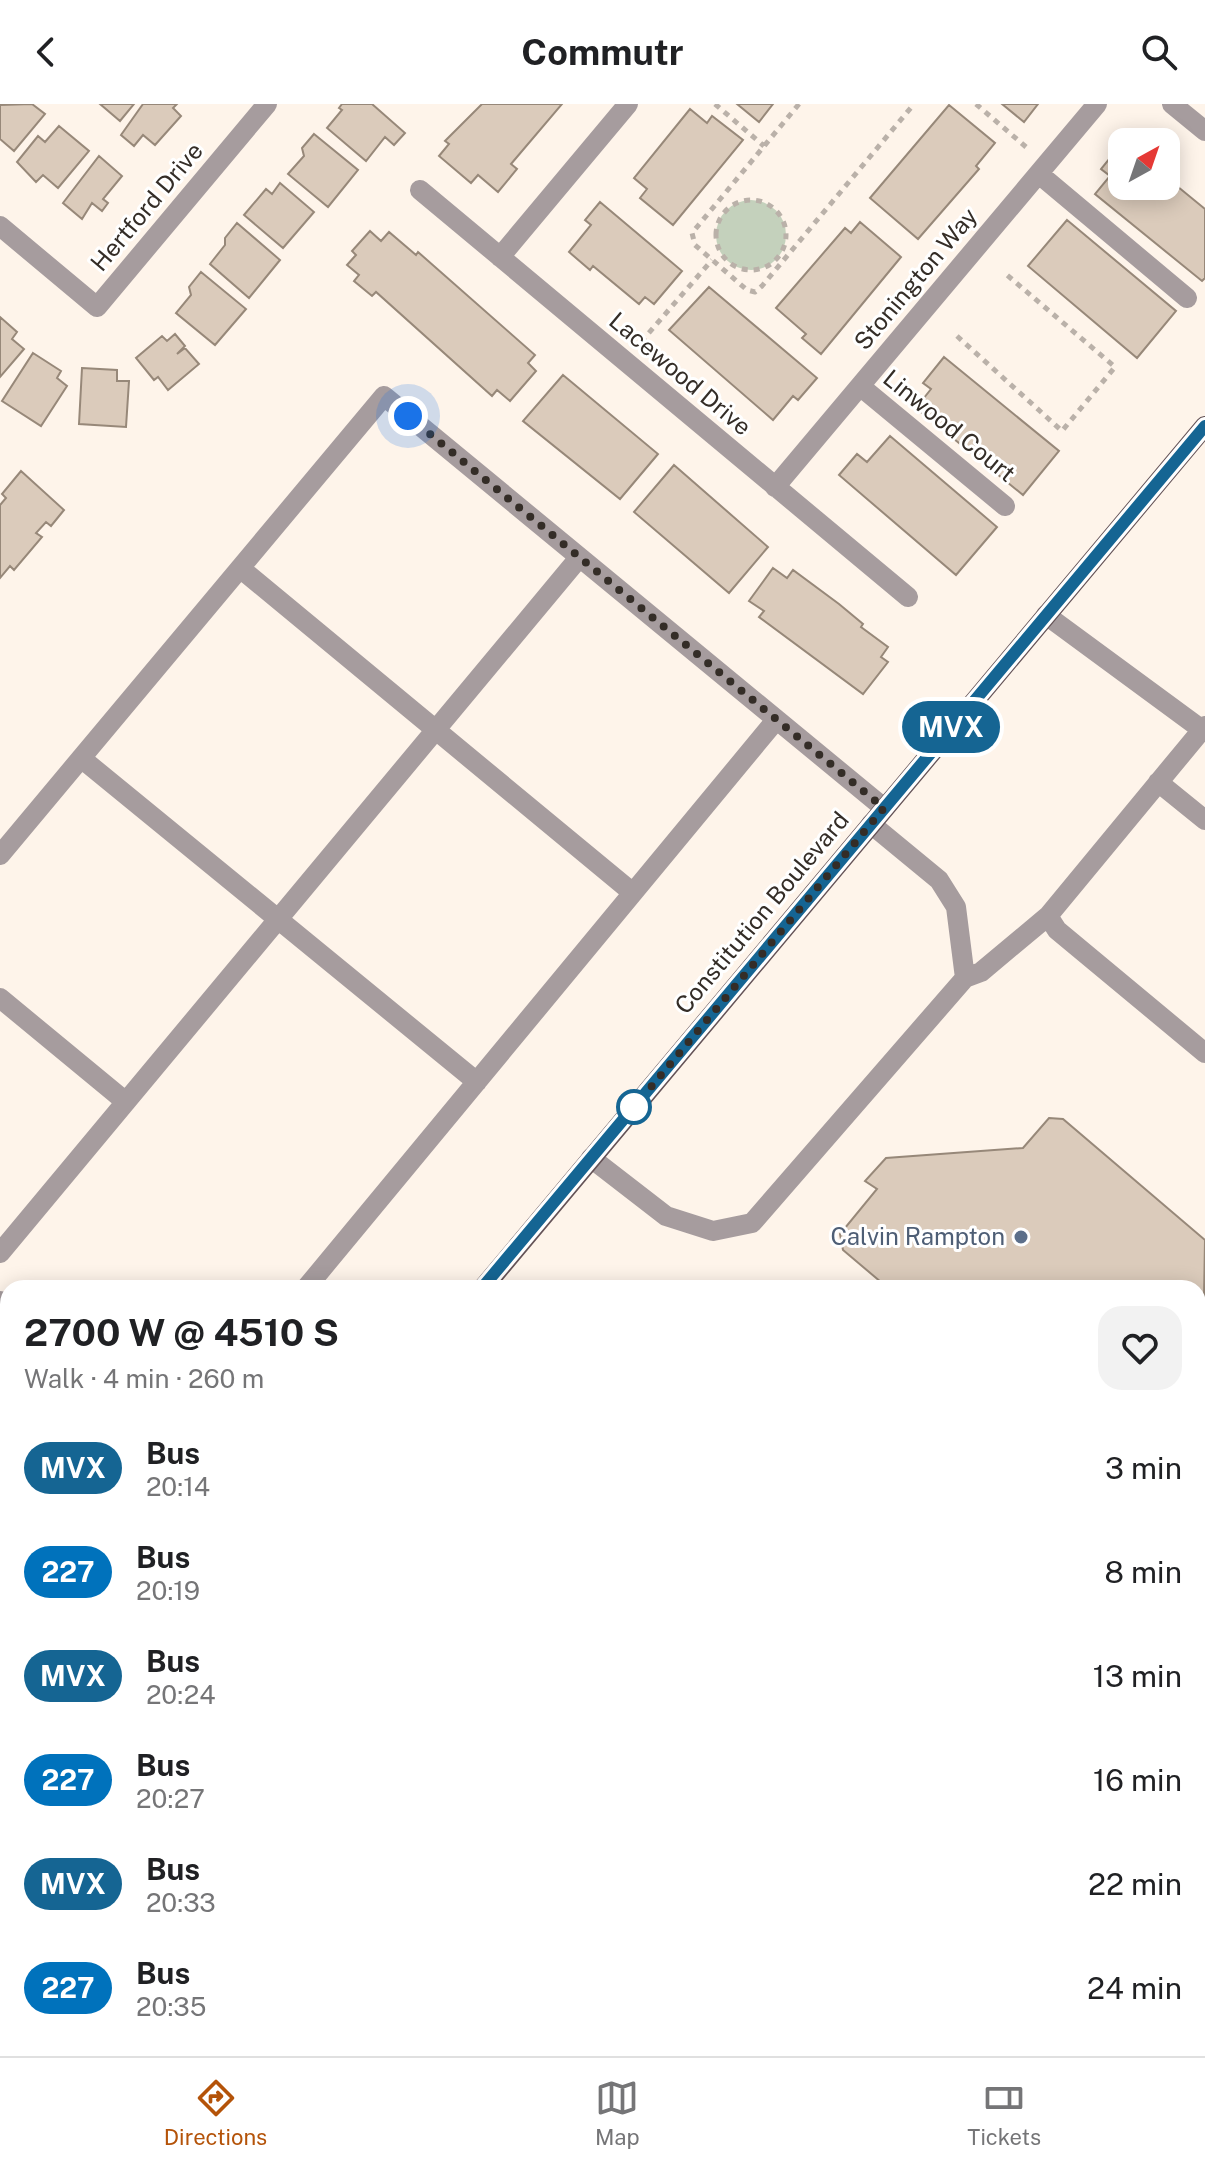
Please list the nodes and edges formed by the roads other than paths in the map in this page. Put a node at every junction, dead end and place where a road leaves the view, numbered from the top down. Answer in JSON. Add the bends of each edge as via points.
{"nodes":[{"id":1,"x":267,"y":104,"type":"edge"},
{"id":2,"x":628,"y":104,"type":"edge"},
{"id":3,"x":1097,"y":104,"type":"edge"},
{"id":4,"x":1172,"y":104,"type":"edge"},
{"id":5,"x":1205,"y":131,"type":"edge"},
{"id":6,"x":1039,"y":174,"type":"junction"},
{"id":7,"x":420,"y":190,"type":"dead end"},
{"id":8,"x":0,"y":226,"type":"edge"},
{"id":9,"x":500,"y":257,"type":"junction"},
{"id":10,"x":1187,"y":298,"type":"dead end"},
{"id":11,"x":860,"y":386,"type":"junction"},
{"id":12,"x":1205,"y":426,"type":"edge"},
{"id":13,"x":775,"y":487,"type":"junction"},
{"id":14,"x":1005,"y":506,"type":"dead end"},
{"id":15,"x":578,"y":559,"type":"junction"},
{"id":16,"x":240,"y":568,"type":"junction"},
{"id":17,"x":908,"y":597,"type":"dead end"},
{"id":18,"x":1046,"y":615,"type":"junction"},
{"id":19,"x":776,"y":720,"type":"junction"},
{"id":20,"x":1204,"y":729,"type":"edge"},
{"id":21,"x":436,"y":730,"type":"junction"},
{"id":22,"x":81,"y":758,"type":"junction"},
{"id":23,"x":1158,"y":782,"type":"junction"},
{"id":24,"x":877,"y":816,"type":"junction"},
{"id":25,"x":1205,"y":820,"type":"edge"},
{"id":26,"x":0,"y":855,"type":"edge"},
{"id":27,"x":633,"y":893,"type":"junction"},
{"id":28,"x":1048,"y":916,"type":"junction"},
{"id":29,"x":278,"y":920,"type":"junction"},
{"id":30,"x":965,"y":978,"type":"junction"},
{"id":31,"x":0,"y":998,"type":"edge"},
{"id":32,"x":1205,"y":1053,"type":"edge"},
{"id":33,"x":477,"y":1082,"type":"junction"},
{"id":34,"x":126,"y":1102,"type":"junction"},
{"id":35,"x":591,"y":1158,"type":"junction"},
{"id":36,"x":0,"y":1253,"type":"edge"},
{"id":37,"x":313,"y":1280,"type":"edge"},
{"id":38,"x":490,"y":1280,"type":"edge"}],
"edges":[{"from":1,"to":8,"type":"street","name":"Hertford Drive","via":[[97,307]]},
{"from":2,"to":9,"type":"street"},
{"from":3,"to":6,"type":"street","name":"Stonington Way"},
{"from":4,"to":5,"type":"street"},
{"from":6,"to":10,"type":"street"},
{"from":6,"to":11,"type":"street","name":"Stonington Way"},
{"from":7,"to":9,"type":"street","name":"Lacewood Drive"},
{"from":9,"to":13,"type":"street","name":"Lacewood Drive"},
{"from":11,"to":13,"type":"street","name":"Stonington Way"},
{"from":11,"to":14,"type":"street","name":"Linwood Court"},
{"from":12,"to":18,"type":"main road","name":"Constitution Boulevard"},
{"from":13,"to":17,"type":"street","name":"Lacewood Drive"},
{"from":15,"to":16,"type":"street","via":[[384,396]]},
{"from":15,"to":19,"type":"street"},
{"from":15,"to":21,"type":"street"},
{"from":16,"to":21,"type":"street"},
{"from":16,"to":22,"type":"street"},
{"from":18,"to":20,"type":"street"},
{"from":18,"to":24,"type":"main road","name":"Constitution Boulevard"},
{"from":19,"to":24,"type":"street"},
{"from":19,"to":27,"type":"street"},
{"from":20,"to":23,"type":"street"},
{"from":21,"to":27,"type":"street"},
{"from":21,"to":29,"type":"street"},
{"from":22,"to":26,"type":"street"},
{"from":22,"to":29,"type":"street"},
{"from":23,"to":25,"type":"street"},
{"from":23,"to":28,"type":"street"},
{"from":24,"to":30,"type":"street","via":[[939,880],[956,907]]},
{"from":24,"to":35,"type":"main road","name":"Constitution Boulevard"},
{"from":27,"to":33,"type":"street"},
{"from":28,"to":30,"type":"street","via":[[981,972]]},
{"from":28,"to":32,"type":"street","via":[[1057,930]]},
{"from":29,"to":33,"type":"street"},
{"from":29,"to":34,"type":"street"},
{"from":30,"to":35,"type":"street","via":[[752,1223],[713,1231],[666,1216]]},
{"from":31,"to":34,"type":"street"},
{"from":33,"to":37,"type":"street"},
{"from":34,"to":36,"type":"street"},
{"from":35,"to":38,"type":"main road","name":"Constitution Boulevard"}]}
